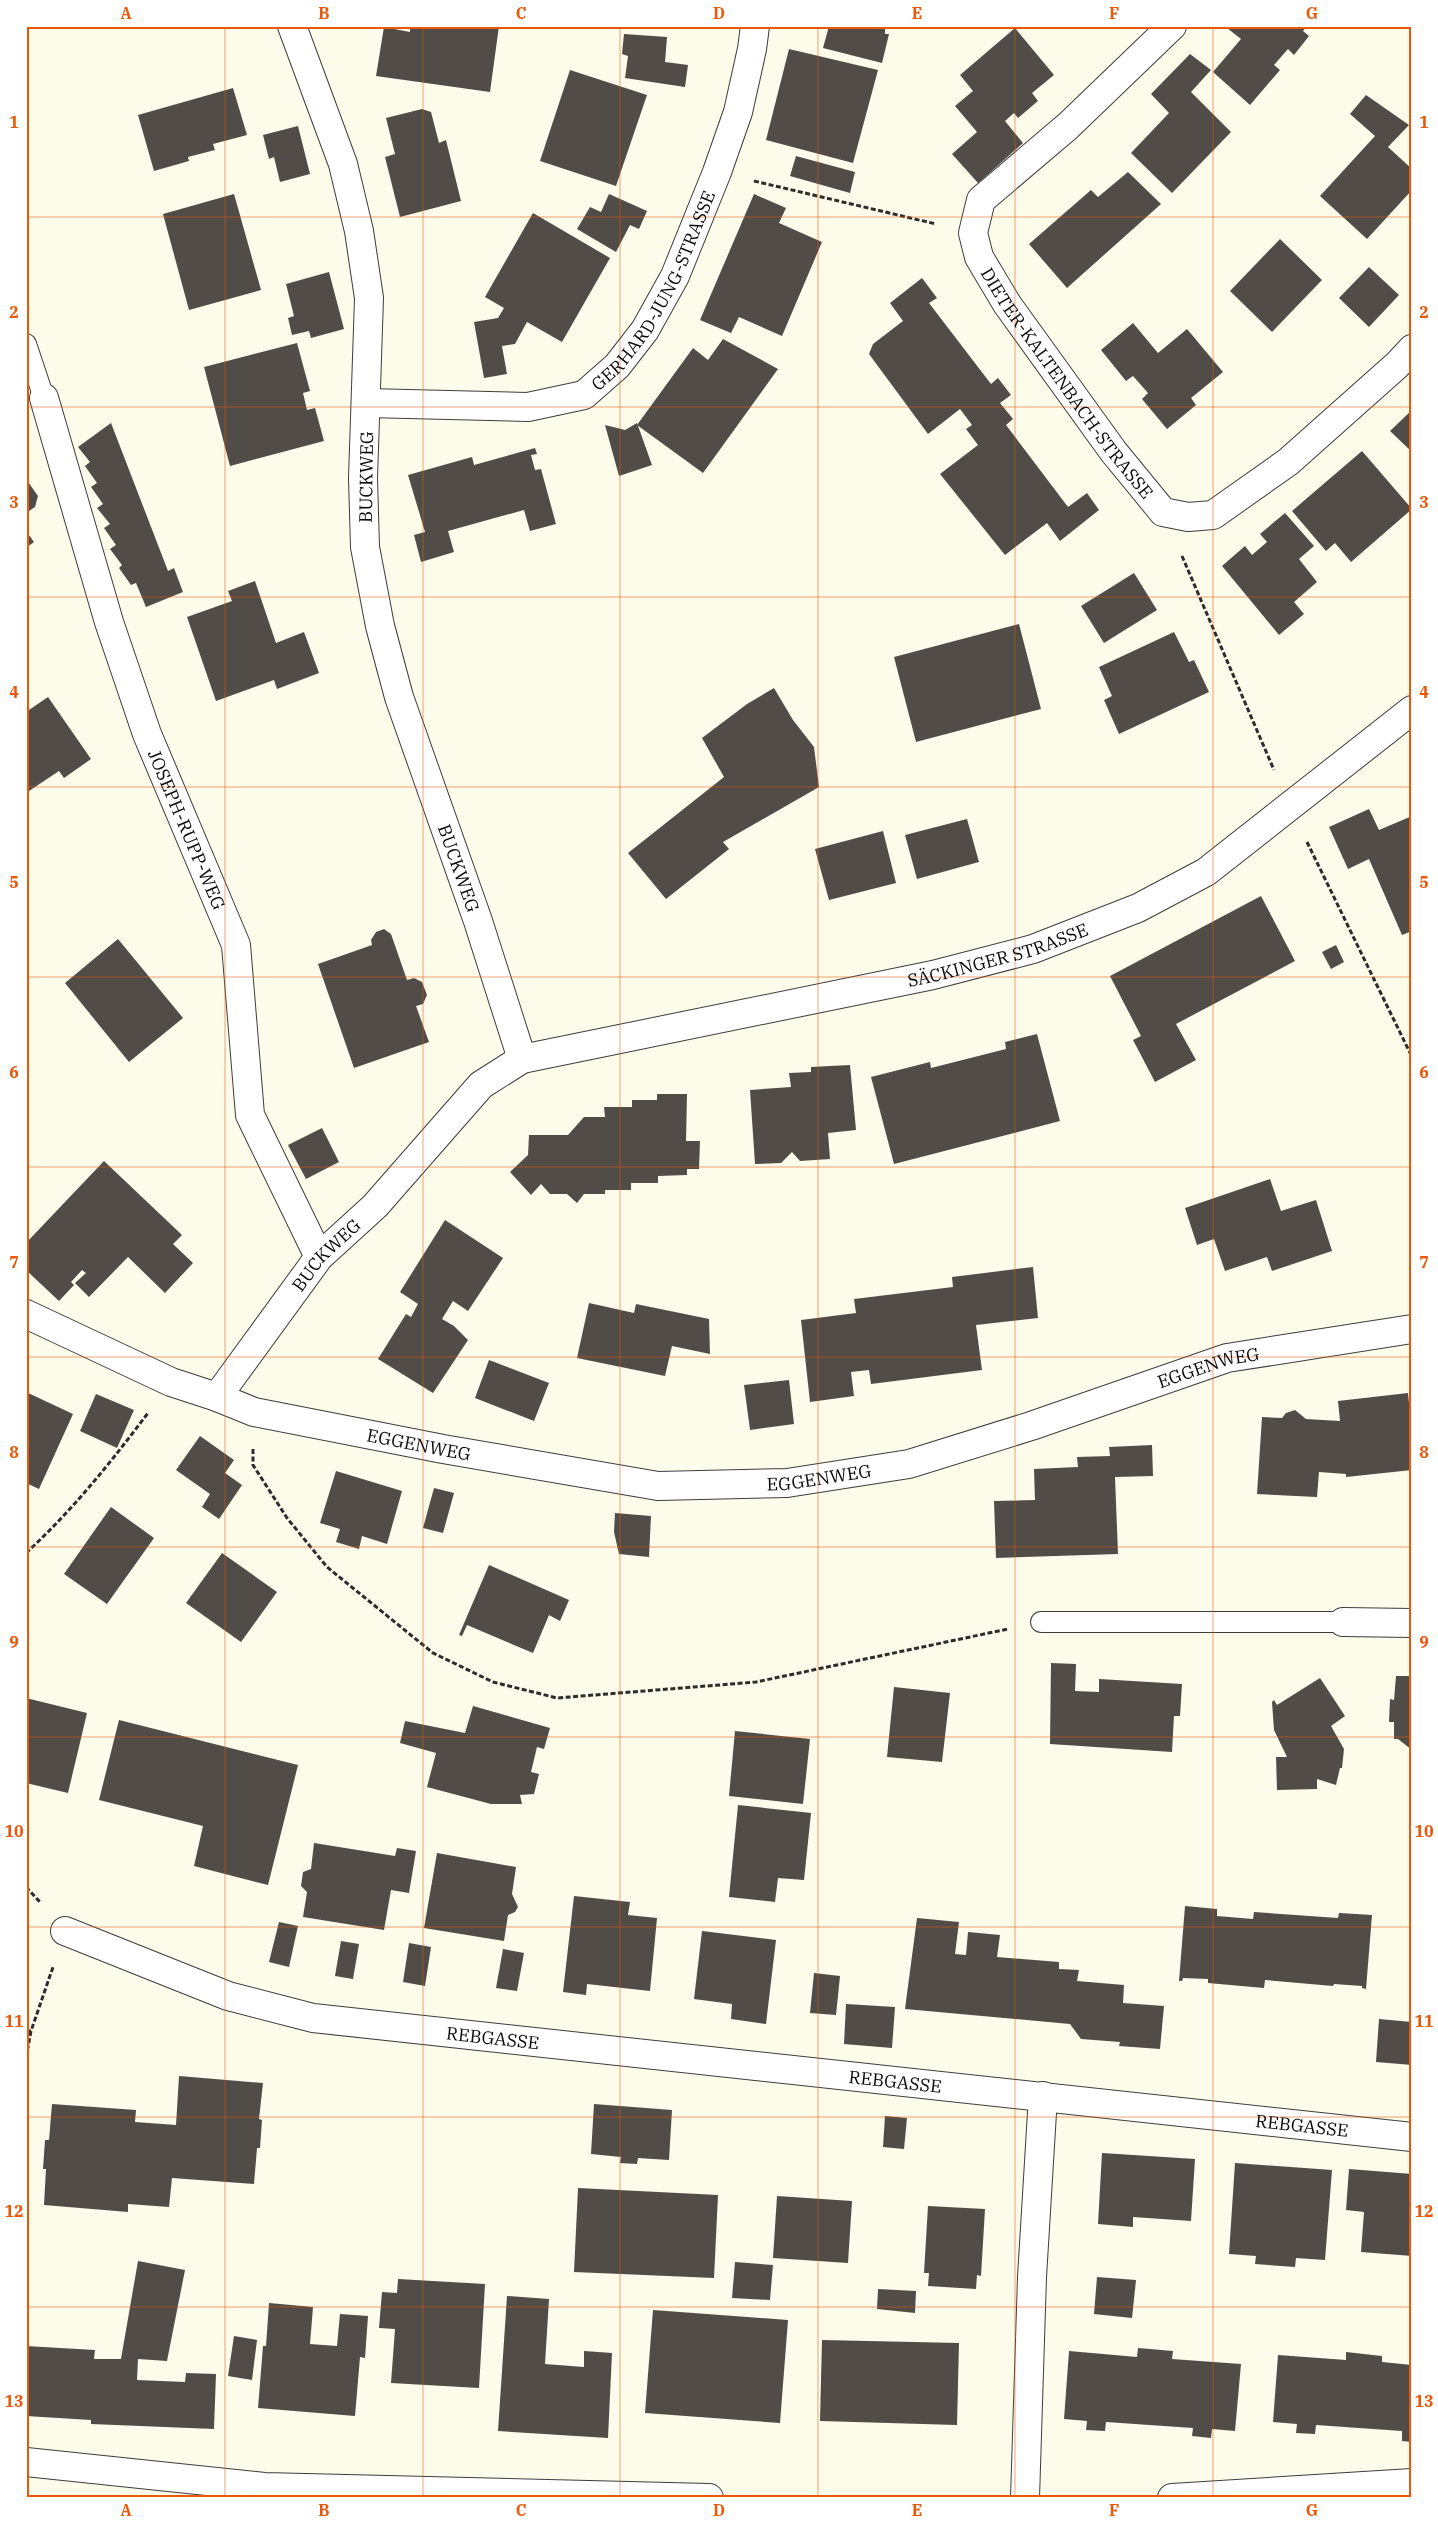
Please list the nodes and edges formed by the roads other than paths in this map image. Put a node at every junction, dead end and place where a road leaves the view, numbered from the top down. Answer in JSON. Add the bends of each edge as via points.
{"nodes":[{"id":1,"x":292,"y":26,"type":"edge"},
{"id":2,"x":755,"y":26,"type":"edge"},
{"id":3,"x":1172,"y":26,"type":"edge"},
{"id":4,"x":26,"y":344,"type":"edge"},
{"id":5,"x":1412,"y":349,"type":"edge"},
{"id":6,"x":35,"y":395,"type":"edge"},
{"id":7,"x":367,"y":403,"type":"junction"},
{"id":8,"x":1412,"y":710,"type":"edge"},
{"id":9,"x":522,"y":1059,"type":"junction"},
{"id":10,"x":319,"y":1257,"type":"junction"},
{"id":11,"x":26,"y":1314,"type":"edge"},
{"id":12,"x":1412,"y":1329,"type":"edge"},
{"id":13,"x":217,"y":1397,"type":"junction"},
{"id":14,"x":1041,"y":1622,"type":"road end"},
{"id":15,"x":1343,"y":1622,"type":"joint"},
{"id":16,"x":1412,"y":1623,"type":"edge"},
{"id":17,"x":65,"y":1931,"type":"road end"},
{"id":18,"x":1043,"y":2096,"type":"junction"},
{"id":19,"x":1412,"y":2137,"type":"edge"},
{"id":20,"x":26,"y":2462,"type":"edge"},
{"id":21,"x":1412,"y":2483,"type":"edge"},
{"id":22,"x":264,"y":2492,"type":"edge"},
{"id":23,"x":709,"y":2498,"type":"edge"},
{"id":24,"x":1025,"y":2498,"type":"edge"},
{"id":25,"x":1172,"y":2498,"type":"edge"}],
"edges":[{"from":1,"to":7,"type":"street","name":"BUCKWEG","via":[[343,164],[359,231],[368,298]]},
{"from":2,"to":7,"type":"street","name":"GERHARD-JUNG-STRASSE","via":[[738,112],[675,276],[645,330],[617,366],[584,395],[528,407]]},
{"from":3,"to":5,"type":"street","name":"DIETER-KALTENBACH-STRASSE","via":[[1068,126],[981,200],[972,233],[979,257],[1007,304],[1113,451],[1163,512],[1188,517],[1213,515],[1288,462]]},
{"from":4,"to":6,"type":"lane"},
{"from":6,"to":10,"type":"street","name":"JOSEPH-RUPP-WEG","via":[[147,734],[236,944],[250,1115]]},
{"from":7,"to":9,"type":"street","name":"BUCKWEG","via":[[365,547],[380,626],[399,697],[478,921]]},
{"from":8,"to":9,"type":"street","name":"SÄCKINGER STRASSE","via":[[1206,872],[1138,908],[1033,949],[932,975]]},
{"from":9,"to":10,"type":"street","name":"BUCKWEG","via":[[481,1085],[375,1206]]},
{"from":10,"to":13,"type":"street","name":"BUCKWEG"},
{"from":11,"to":13,"type":"street","via":[[171,1382]]},
{"from":12,"to":13,"type":"street","name":"EGGENWEG","via":[[1227,1358],[1031,1426],[908,1464],[787,1483],[658,1486],[254,1412]]},
{"from":14,"to":15,"type":"lane"},
{"from":15,"to":16,"type":"street"},
{"from":17,"to":18,"type":"street","name":"REBGASSE","via":[[228,1996],[313,2018]]},
{"from":18,"to":19,"type":"street","name":"REBGASSE"},
{"from":18,"to":24,"type":"street","via":[[1032,2277]]},
{"from":20,"to":22,"type":"street"},
{"from":21,"to":25,"type":"street"},
{"from":22,"to":23,"type":"street"}]}
